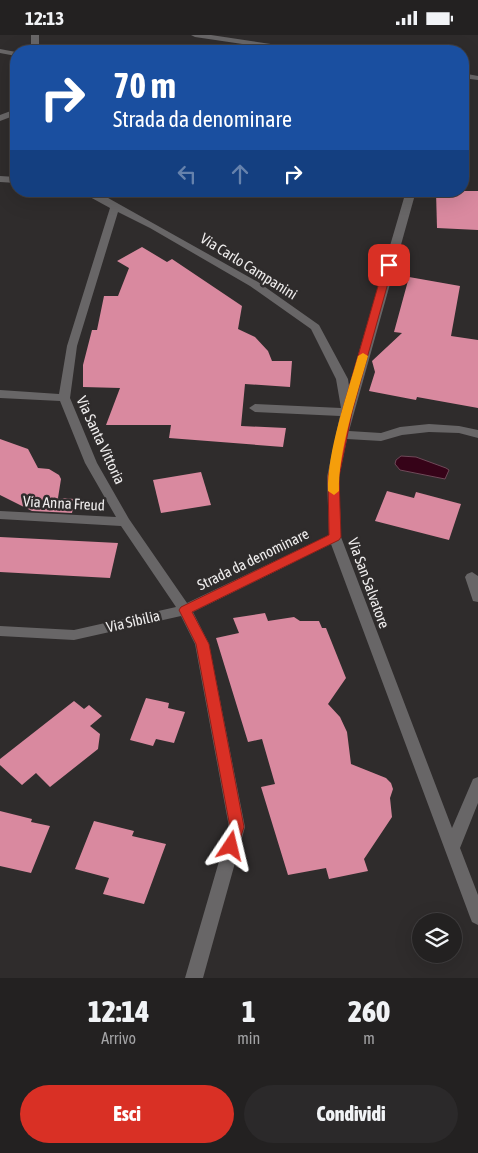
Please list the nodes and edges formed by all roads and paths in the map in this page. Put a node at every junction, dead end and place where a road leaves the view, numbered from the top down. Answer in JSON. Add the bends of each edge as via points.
{"nodes":[{"id":1,"x":195,"y":35,"type":"edge"},
{"id":2,"x":263,"y":45,"type":"edge"},
{"id":3,"x":409,"y":197,"type":"edge"},
{"id":4,"x":108,"y":200,"type":"edge"},
{"id":5,"x":0,"y":394,"type":"edge"},
{"id":6,"x":64,"y":398,"type":"junction"},
{"id":7,"x":254,"y":408,"type":"dead end"},
{"id":8,"x":347,"y":412,"type":"junction"},
{"id":9,"x":342,"y":434,"type":"junction"},
{"id":10,"x":478,"y":434,"type":"edge"},
{"id":11,"x":0,"y":515,"type":"edge"},
{"id":12,"x":125,"y":522,"type":"junction"},
{"id":13,"x":335,"y":537,"type":"junction"},
{"id":14,"x":472,"y":577,"type":"dead end"},
{"id":15,"x":478,"y":597,"type":"edge"},
{"id":16,"x":185,"y":610,"type":"junction"},
{"id":17,"x":0,"y":631,"type":"edge"},
{"id":18,"x":478,"y":783,"type":"edge"},
{"id":19,"x":452,"y":849,"type":"junction"},
{"id":20,"x":478,"y":917,"type":"edge"},
{"id":21,"x":194,"y":978,"type":"edge"}],
"edges":[{"from":1,"to":2,"type":"street"},
{"from":3,"to":8,"type":"street","name":"Via San Salvatore"},
{"from":4,"to":6,"type":"street","name":"Via Santa Vittoria","via":[[72,346]]},
{"from":4,"to":8,"type":"street","name":"Via Carlo Campanini","via":[[254,284],[315,327],[342,379]]},
{"from":5,"to":6,"type":"street"},
{"from":6,"to":12,"type":"street","name":"Via Santa Vittoria","via":[[91,463]]},
{"from":7,"to":8,"type":"street"},
{"from":8,"to":9,"type":"street","name":"Via San Salvatore"},
{"from":9,"to":10,"type":"street","via":[[383,437],[426,428]]},
{"from":9,"to":13,"type":"street","name":"Via San Salvatore","via":[[333,477]]},
{"from":11,"to":12,"type":"street","name":"Via Anna Freud"},
{"from":12,"to":16,"type":"street","name":"Via Santa Vittoria"},
{"from":13,"to":16,"type":"street","name":"Strada da denominare"},
{"from":13,"to":19,"type":"street","name":"Via San Salvatore"},
{"from":14,"to":15,"type":"street"},
{"from":16,"to":17,"type":"street","name":"Via Sibilia","via":[[74,635]]},
{"from":16,"to":21,"type":"street","via":[[202,644],[237,827]]},
{"from":18,"to":19,"type":"street"},
{"from":19,"to":20,"type":"street","name":"Via San Salvatore"}]}
